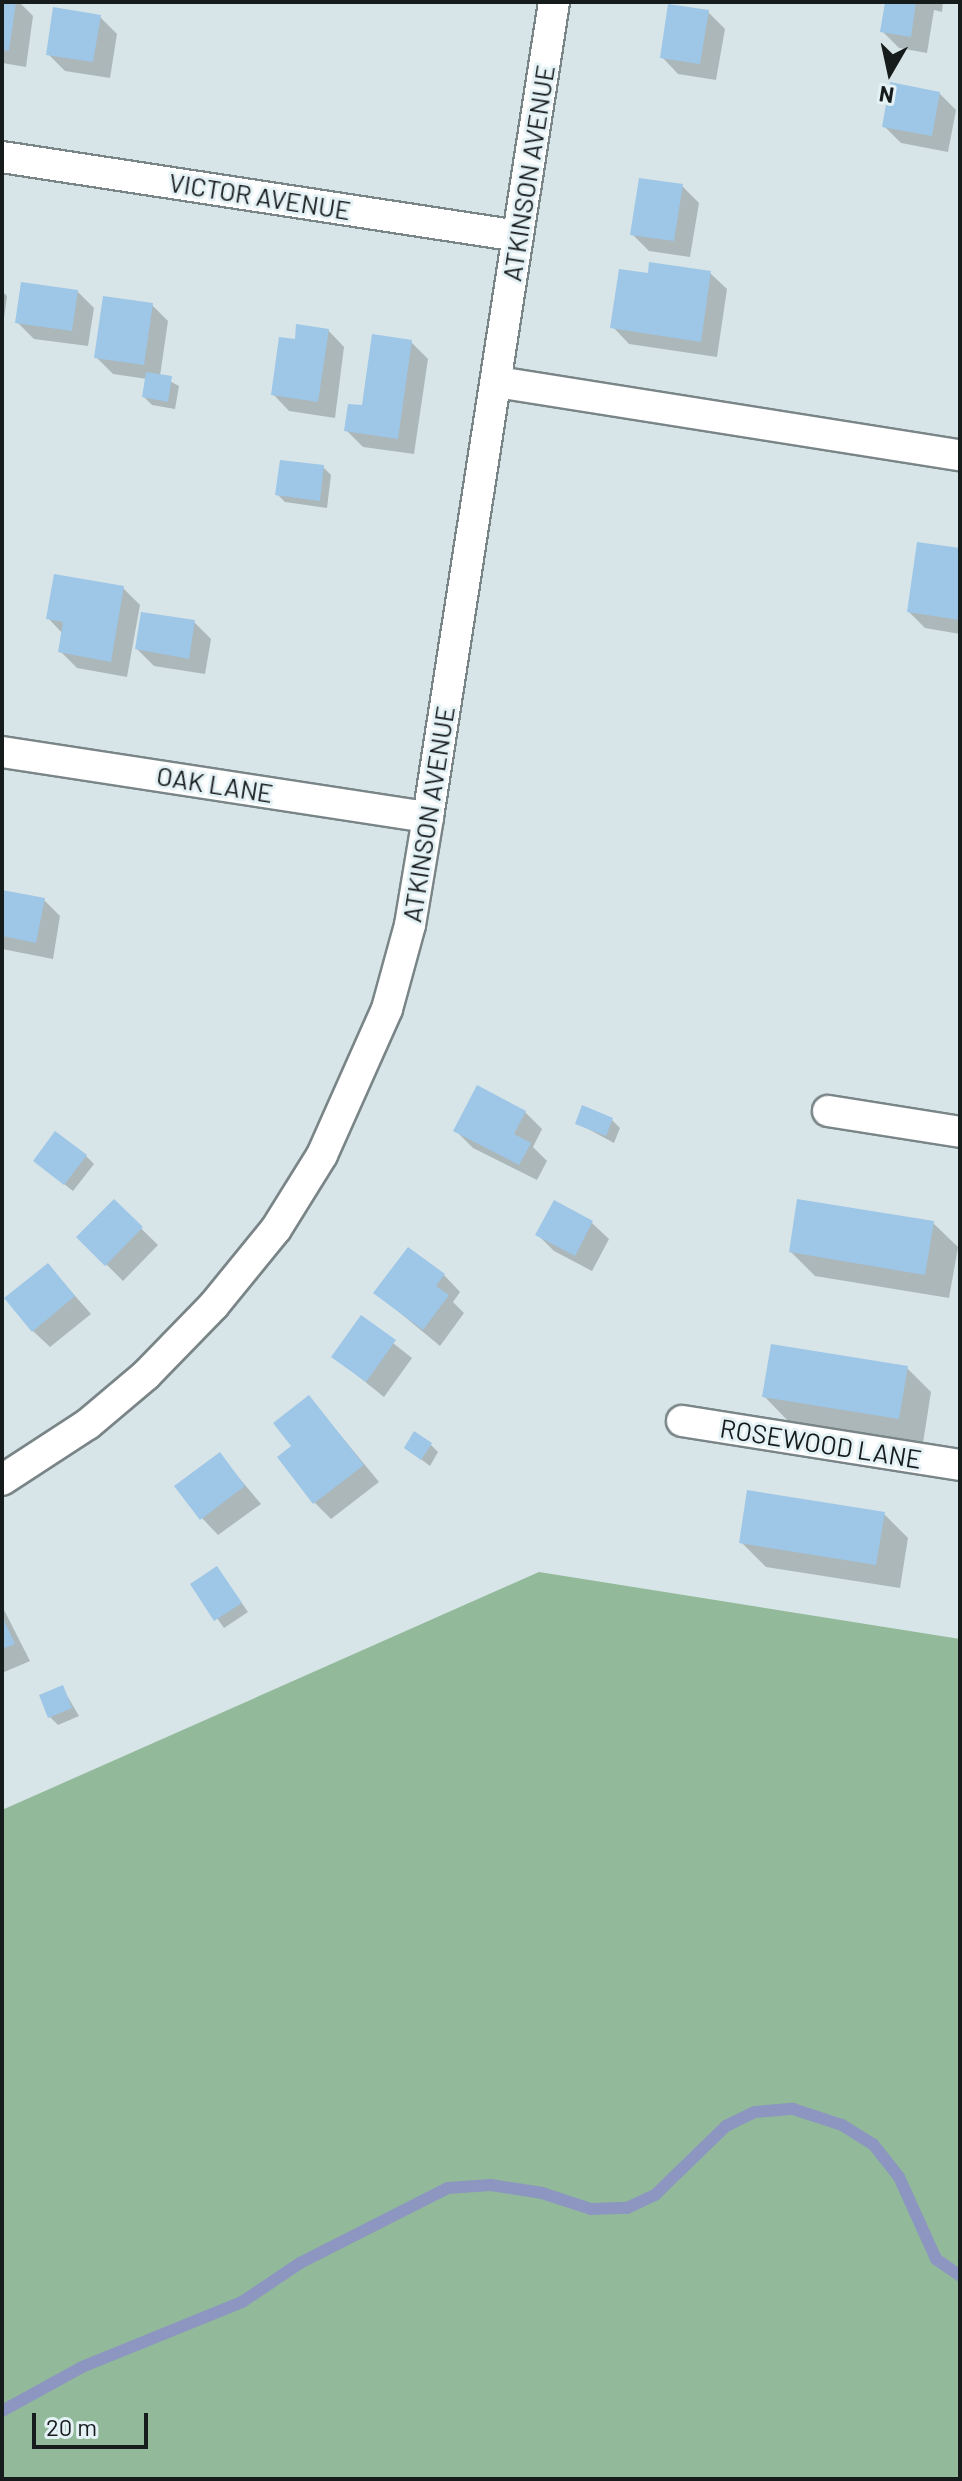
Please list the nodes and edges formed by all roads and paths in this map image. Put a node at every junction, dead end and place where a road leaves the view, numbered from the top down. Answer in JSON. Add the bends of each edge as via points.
{"nodes":[{"id":1,"x":554,"y":2,"type":"edge"},
{"id":2,"x":2,"y":157,"type":"edge"},
{"id":3,"x":518,"y":236,"type":"junction"},
{"id":4,"x":497,"y":382,"type":"junction"},
{"id":5,"x":960,"y":455,"type":"edge"},
{"id":6,"x":2,"y":752,"type":"edge"},
{"id":7,"x":428,"y":817,"type":"junction"},
{"id":8,"x":828,"y":1111,"type":"dead end"},
{"id":9,"x":960,"y":1132,"type":"edge"},
{"id":10,"x":682,"y":1421,"type":"dead end"},
{"id":11,"x":960,"y":1465,"type":"edge"},
{"id":12,"x":2,"y":1480,"type":"edge"}],
"edges":[{"from":1,"to":3,"type":"street","name":"ATKINSON AVENUE"},
{"from":2,"to":3,"type":"street","name":"VICTOR AVENUE"},
{"from":3,"to":4,"type":"street","name":"ATKINSON AVENUE"},
{"from":4,"to":5,"type":"street"},
{"from":4,"to":7,"type":"street","name":"ATKINSON AVENUE"},
{"from":6,"to":7,"type":"street","name":"OAK LANE"},
{"from":7,"to":12,"type":"street","name":"ATKINSON AVENUE","via":[[410,925],[387,1009],[322,1155],[276,1229],[214,1305],[146,1375],[88,1424]]},
{"from":8,"to":9,"type":"street"},
{"from":10,"to":11,"type":"street","name":"ROSEWOOD LANE"}]}
